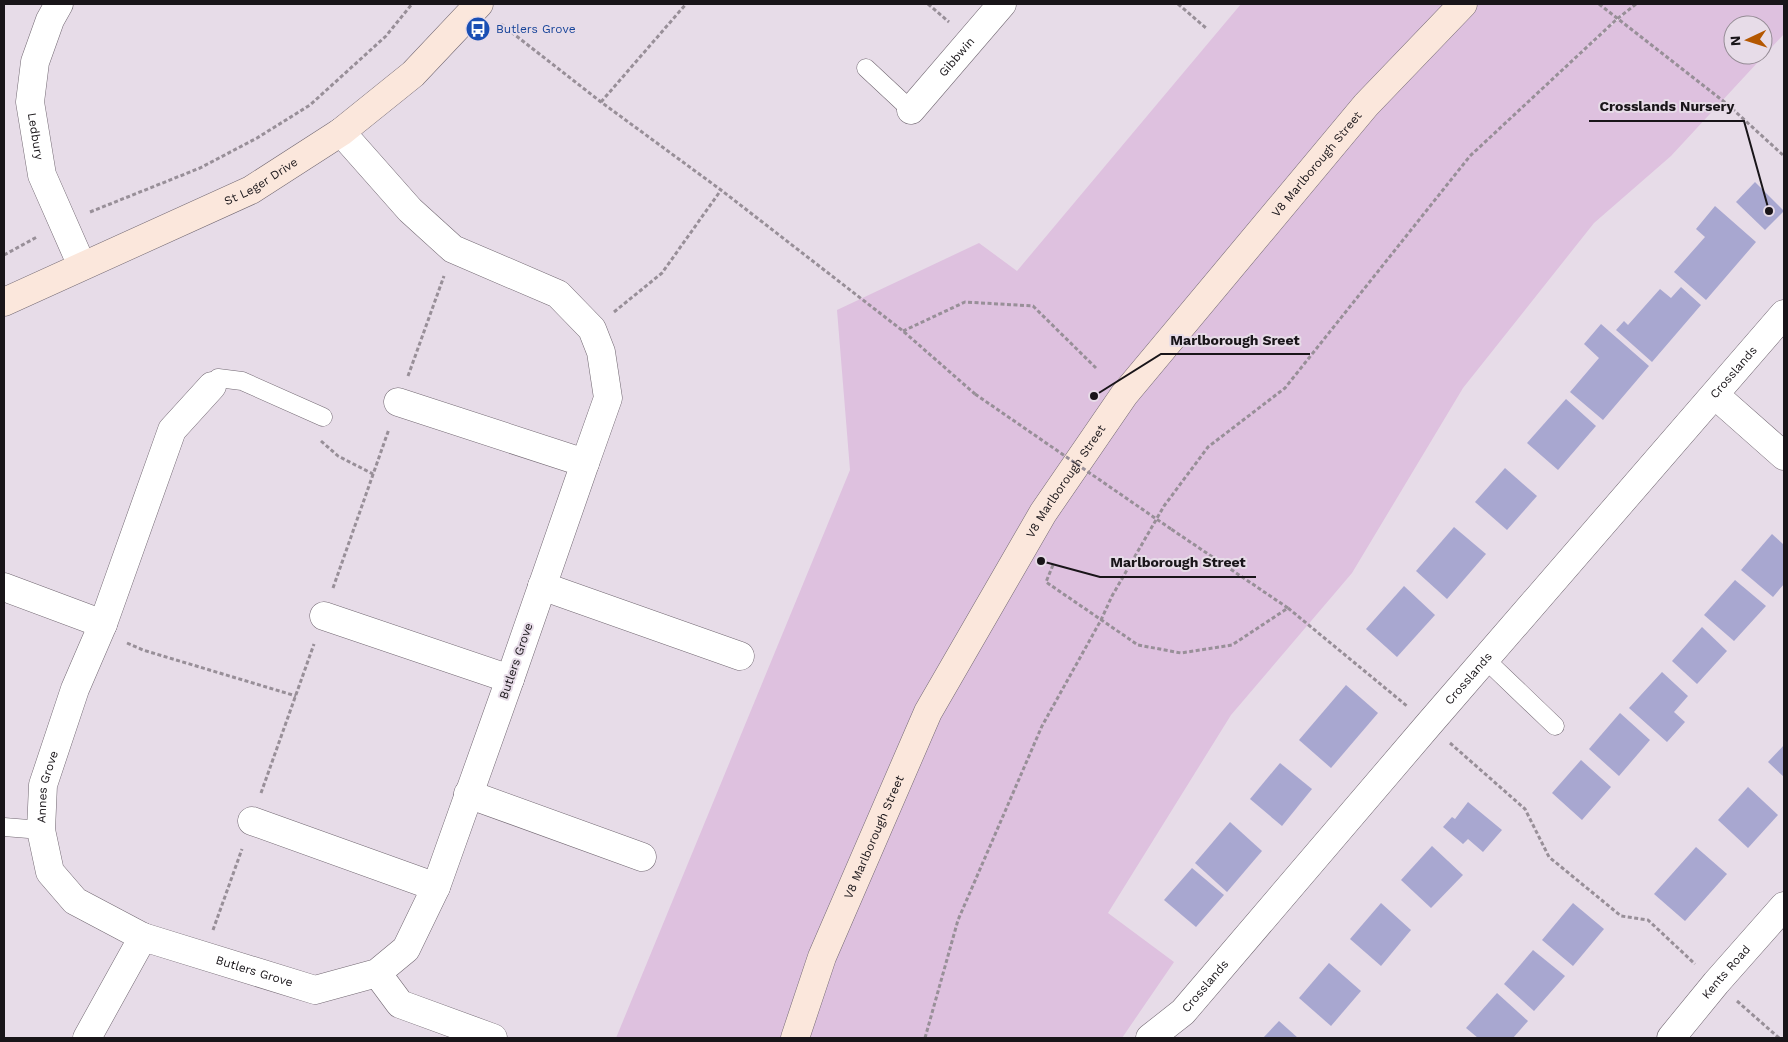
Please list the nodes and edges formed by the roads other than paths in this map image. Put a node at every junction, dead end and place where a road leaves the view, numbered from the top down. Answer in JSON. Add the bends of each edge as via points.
{"nodes":[{"id":1,"x":59,"y":4,"type":"edge"},
{"id":2,"x":1002,"y":4,"type":"edge"},
{"id":3,"x":1463,"y":4,"type":"edge"},
{"id":4,"x":478,"y":5,"type":"edge"},
{"id":5,"x":866,"y":68,"type":"dead end"},
{"id":6,"x":911,"y":110,"type":"joint"},
{"id":7,"x":341,"y":132,"type":"junction"},
{"id":8,"x":82,"y":266,"type":"junction"},
{"id":9,"x":4,"y":302,"type":"edge"},
{"id":10,"x":1784,"y":314,"type":"edge"},
{"id":11,"x":212,"y":386,"type":"joint"},
{"id":12,"x":1715,"y":395,"type":"junction"},
{"id":13,"x":398,"y":402,"type":"dead end"},
{"id":14,"x":323,"y":417,"type":"dead end"},
{"id":15,"x":1784,"y":456,"type":"edge"},
{"id":16,"x":585,"y":463,"type":"junction"},
{"id":17,"x":542,"y":586,"type":"junction"},
{"id":18,"x":4,"y":587,"type":"edge"},
{"id":19,"x":324,"y":616,"type":"dead end"},
{"id":20,"x":102,"y":628,"type":"junction"},
{"id":21,"x":740,"y":656,"type":"dead end"},
{"id":22,"x":1485,"y":659,"type":"junction"},
{"id":23,"x":510,"y":679,"type":"junction"},
{"id":24,"x":1555,"y":726,"type":"dead end"},
{"id":25,"x":468,"y":794,"type":"junction"},
{"id":26,"x":252,"y":821,"type":"dead end"},
{"id":27,"x":4,"y":827,"type":"edge"},
{"id":28,"x":41,"y":830,"type":"junction"},
{"id":29,"x":642,"y":857,"type":"dead end"},
{"id":30,"x":436,"y":887,"type":"junction"},
{"id":31,"x":1784,"y":906,"type":"edge"},
{"id":32,"x":144,"y":937,"type":"junction"},
{"id":33,"x":377,"y":973,"type":"junction"},
{"id":34,"x":87,"y":1038,"type":"edge"},
{"id":35,"x":493,"y":1038,"type":"edge"},
{"id":36,"x":795,"y":1038,"type":"edge"},
{"id":37,"x":1150,"y":1038,"type":"edge"},
{"id":38,"x":1671,"y":1038,"type":"edge"}],
"edges":[{"from":1,"to":8,"type":"street","name":"Ledbury","via":[[35,62],[30,102],[42,175]]},
{"from":2,"to":6,"type":"street","name":"Gibbwin"},
{"from":3,"to":36,"type":"street","name":"V8 Marlborough Street","via":[[1366,105],[1124,394],[1043,513],[928,712],[822,957]]},
{"from":4,"to":7,"type":"street","name":"St Leger Drive","via":[[412,74]]},
{"from":5,"to":6,"type":"lane"},
{"from":7,"to":8,"type":"street","name":"St Leger Drive","via":[[251,190]]},
{"from":7,"to":16,"type":"street","name":"Butlers Grove","via":[[410,210],[453,249],[558,294],[592,329],[601,352],[608,398]]},
{"from":8,"to":9,"type":"street","name":"St Leger Drive"},
{"from":10,"to":12,"type":"street","name":"Crosslands"},
{"from":11,"to":14,"type":"lane","via":[[218,378],[242,380]]},
{"from":11,"to":20,"type":"street","name":"Annes Grove","via":[[172,430]]},
{"from":12,"to":15,"type":"street"},
{"from":12,"to":22,"type":"street","name":"Crosslands"},
{"from":13,"to":16,"type":"street"},
{"from":16,"to":17,"type":"street","name":"Butlers Grove"},
{"from":17,"to":21,"type":"street"},
{"from":17,"to":23,"type":"street","name":"Butlers Grove"},
{"from":18,"to":20,"type":"street"},
{"from":19,"to":23,"type":"street"},
{"from":20,"to":28,"type":"street","name":"Annes Grove","via":[[75,688],[43,785]]},
{"from":22,"to":24,"type":"lane"},
{"from":22,"to":37,"type":"street","name":"Crosslands","via":[[1183,1012]]},
{"from":23,"to":25,"type":"street","name":"Butlers Grove"},
{"from":25,"to":29,"type":"street"},
{"from":25,"to":30,"type":"street","name":"Butlers Grove"},
{"from":26,"to":30,"type":"street"},
{"from":27,"to":28,"type":"lane"},
{"from":28,"to":32,"type":"street","name":"Annes Grove","via":[[50,872],[75,901]]},
{"from":30,"to":33,"type":"street","name":"Butlers Grove","via":[[406,949]]},
{"from":31,"to":38,"type":"street","name":"Kents Road"},
{"from":32,"to":33,"type":"street","name":"Butlers Grove","via":[[315,990]]},
{"from":32,"to":34,"type":"street"},
{"from":33,"to":35,"type":"street","via":[[400,1004]]}]}
